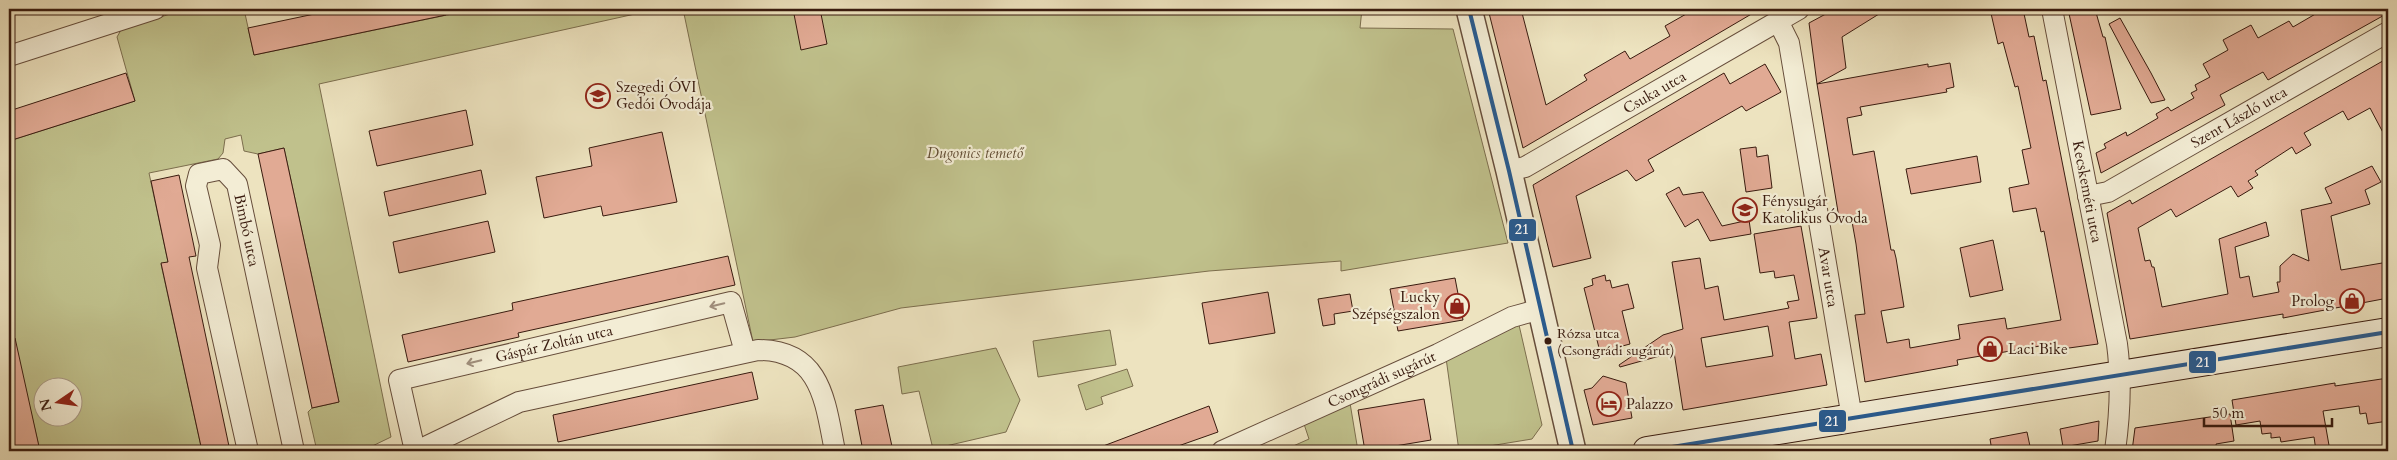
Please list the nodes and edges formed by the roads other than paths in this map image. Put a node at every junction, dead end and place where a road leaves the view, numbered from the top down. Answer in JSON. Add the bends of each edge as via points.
{"nodes":[{"id":1,"x":154,"y":9,"type":"edge"},
{"id":2,"x":1469,"y":9,"type":"edge"},
{"id":3,"x":1799,"y":9,"type":"edge"},
{"id":4,"x":2052,"y":9,"type":"edge"},
{"id":5,"x":1778,"y":21,"type":"junction"},
{"id":6,"x":2388,"y":32,"type":"edge"},
{"id":7,"x":9,"y":56,"type":"edge"},
{"id":8,"x":1509,"y":171,"type":"junction"},
{"id":9,"x":2088,"y":196,"type":"junction"},
{"id":10,"x":1541,"y":310,"type":"junction"},
{"id":11,"x":2388,"y":332,"type":"edge"},
{"id":12,"x":745,"y":352,"type":"junction"},
{"id":13,"x":2121,"y":375,"type":"junction"},
{"id":14,"x":1852,"y":418,"type":"junction"},
{"id":15,"x":248,"y":451,"type":"edge"},
{"id":16,"x":294,"y":451,"type":"edge"},
{"id":17,"x":416,"y":451,"type":"edge"},
{"id":18,"x":835,"y":451,"type":"edge"},
{"id":19,"x":1222,"y":451,"type":"edge"},
{"id":20,"x":1573,"y":451,"type":"edge"},
{"id":21,"x":1647,"y":451,"type":"edge"},
{"id":22,"x":2115,"y":451,"type":"edge"}],
"edges":[{"from":1,"to":7,"type":"street"},
{"from":2,"to":8,"type":"street"},
{"from":3,"to":5,"type":"street","name":"Csuka utca"},
{"from":4,"to":9,"type":"street","name":"Kecskeméti utca"},
{"from":5,"to":8,"type":"street","name":"Csuka utca","via":[[1525,167]]},
{"from":5,"to":14,"type":"street","name":"Avar utca","via":[[1789,43]]},
{"from":6,"to":9,"type":"street","name":"Szent László utca","via":[[2108,192]]},
{"from":8,"to":10,"type":"street"},
{"from":9,"to":13,"type":"street","name":"Kecskeméti utca"},
{"from":10,"to":19,"type":"street","name":"Csongrádi sugárút","via":[[1512,317],[1438,354]]},
{"from":10,"to":20,"type":"street"},
{"from":11,"to":13,"type":"main road"},
{"from":12,"to":17,"type":"street","name":"Gáspár Zoltán utca","via":[[519,402]]},
{"from":12,"to":17,"type":"street","name":"Gáspár Zoltán utca","one_way":true,"via":[[731,302],[399,380]]},
{"from":12,"to":18,"type":"street","name":"Gáspár Zoltán utca","via":[[781,352],[808,368],[822,392]]},
{"from":13,"to":14,"type":"main road"},
{"from":13,"to":22,"type":"street","name":"Kecskeméti utca"},
{"from":14,"to":21,"type":"main road"},
{"from":15,"to":16,"type":"street","name":"Bimbó utca","via":[[207,268],[210,245],[196,186],[199,174],[223,169],[237,184]]}]}
